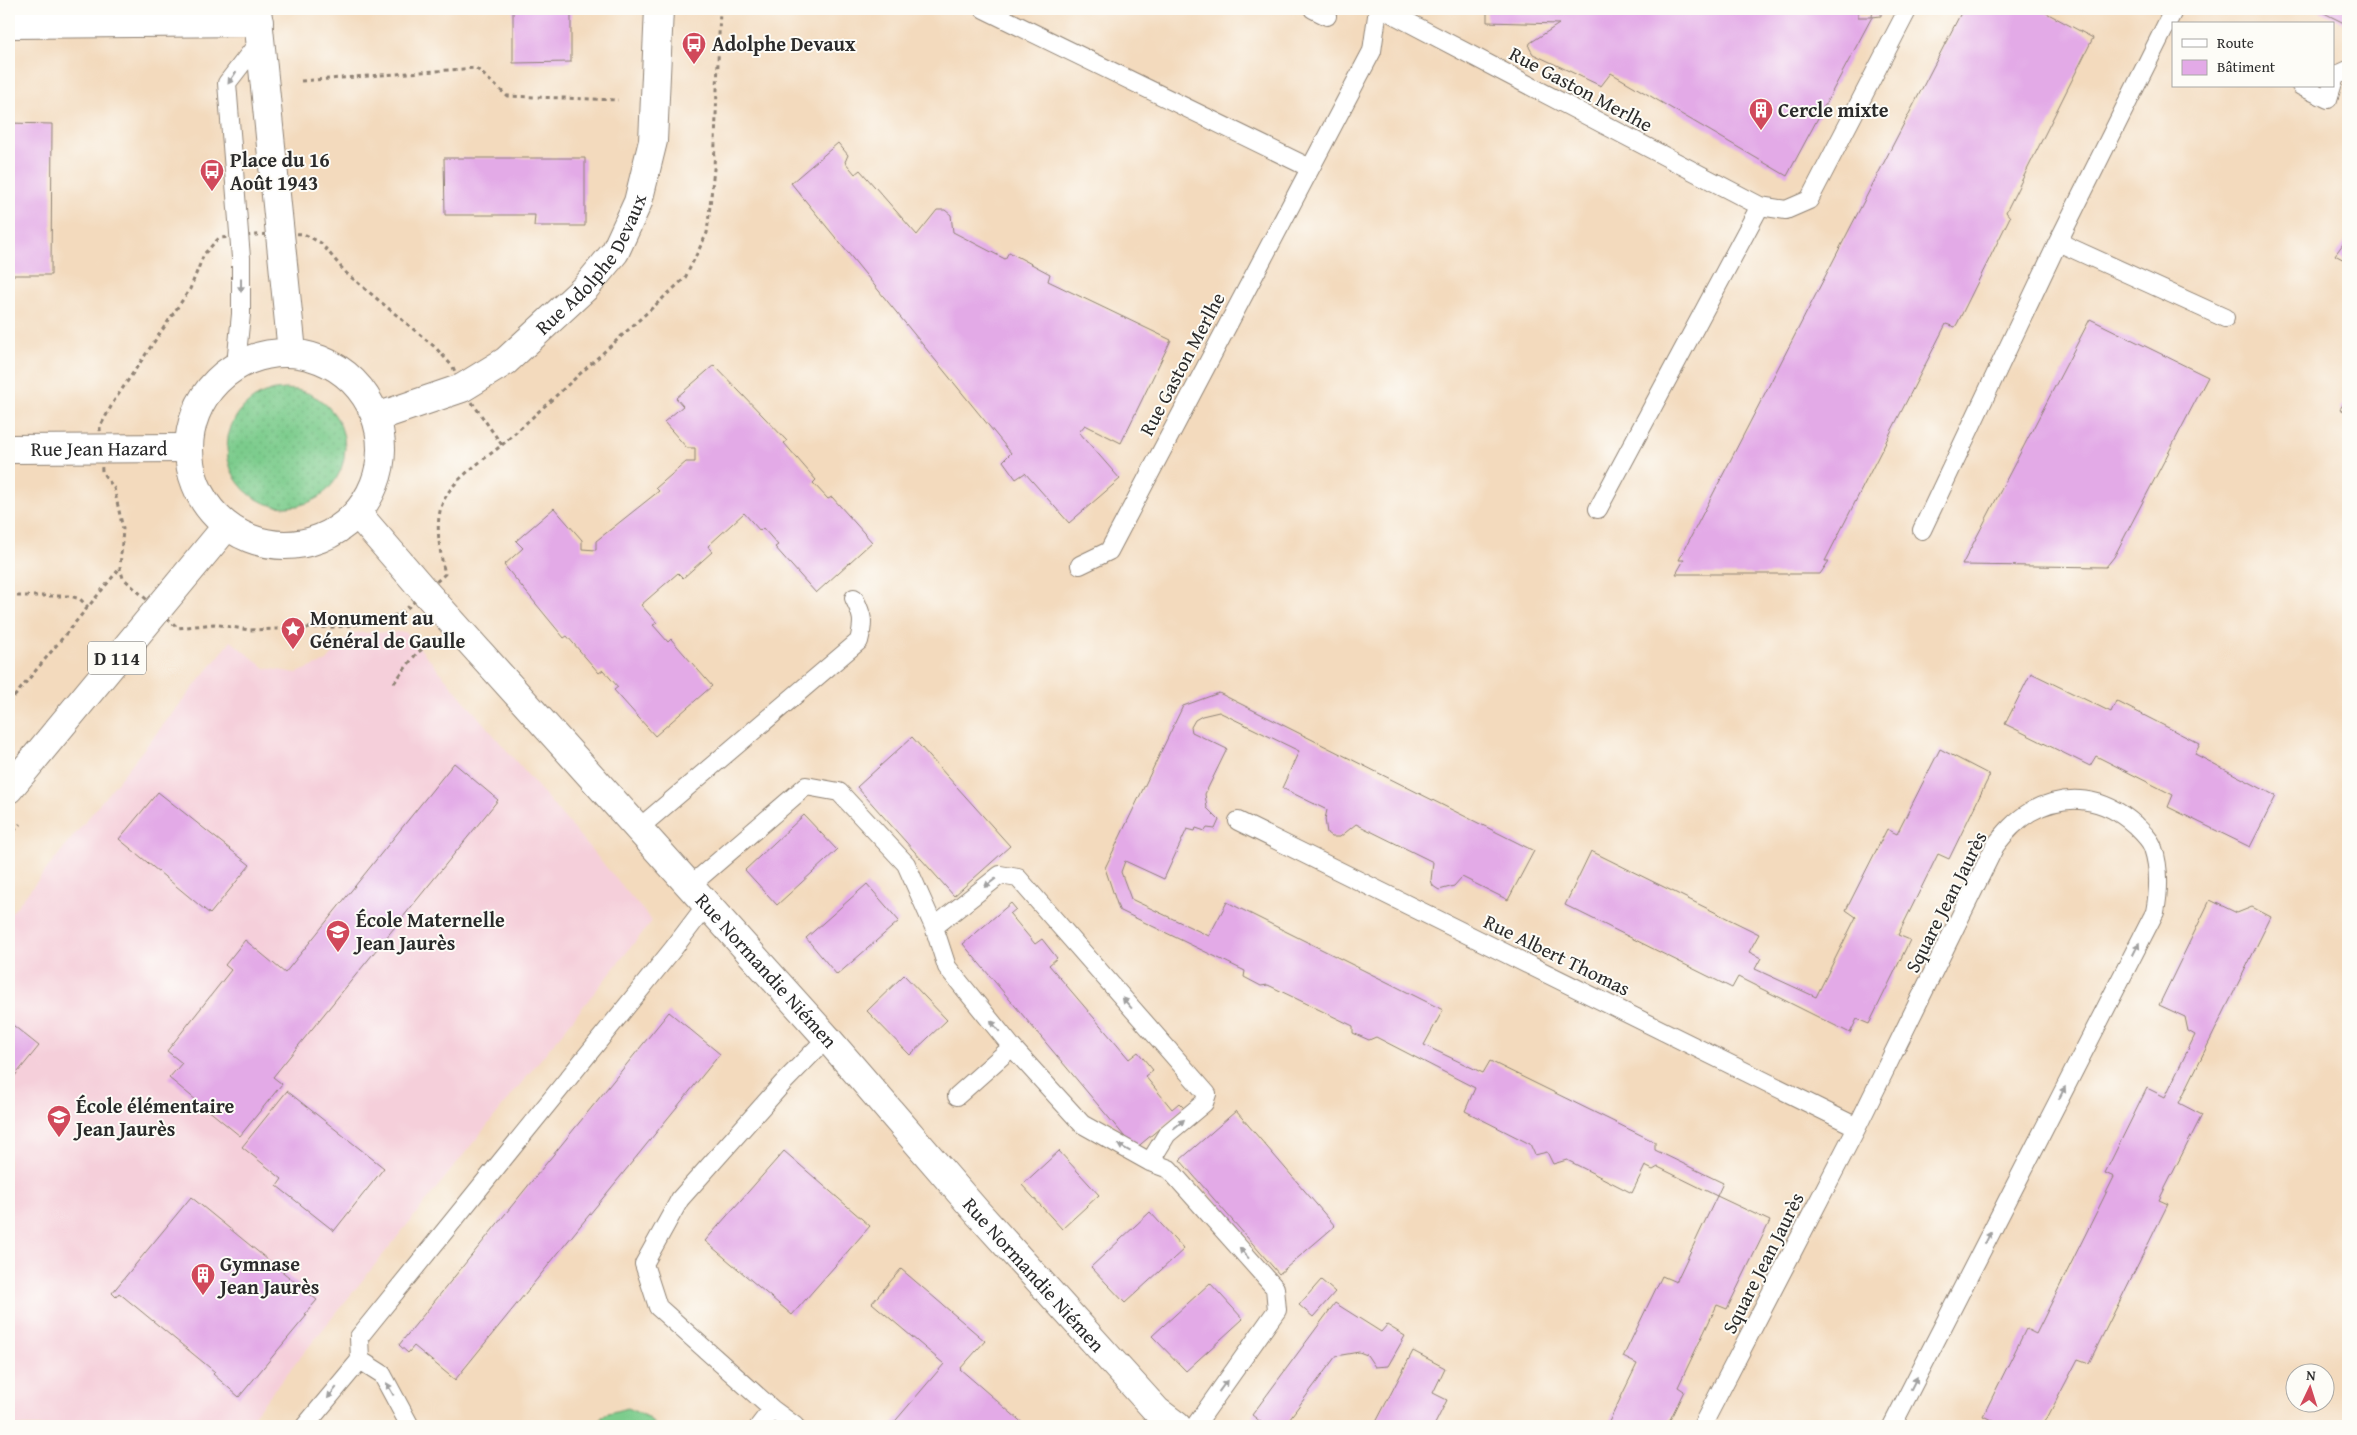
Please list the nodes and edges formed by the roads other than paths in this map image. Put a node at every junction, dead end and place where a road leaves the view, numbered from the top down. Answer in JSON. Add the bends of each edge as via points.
{"nodes":[{"id":1,"x":659,"y":9,"type":"edge"},
{"id":2,"x":984,"y":9,"type":"edge"},
{"id":3,"x":1378,"y":9,"type":"edge"},
{"id":4,"x":1382,"y":9,"type":"edge"},
{"id":5,"x":1908,"y":9,"type":"edge"},
{"id":6,"x":2172,"y":19,"type":"edge"},
{"id":7,"x":259,"y":23,"type":"edge"},
{"id":8,"x":9,"y":24,"type":"edge"},
{"id":9,"x":2348,"y":70,"type":"edge"},
{"id":10,"x":2334,"y":80,"type":"edge"},
{"id":11,"x":2305,"y":88,"type":"edge"},
{"id":12,"x":2331,"y":88,"type":"edge"},
{"id":13,"x":1310,"y":168,"type":"junction"},
{"id":14,"x":1760,"y":206,"type":"junction"},
{"id":15,"x":2058,"y":242,"type":"junction"},
{"id":16,"x":2224,"y":318,"type":"dead end"},
{"id":17,"x":292,"y":352,"type":"junction"},
{"id":18,"x":236,"y":365,"type":"junction"},
{"id":19,"x":377,"y":417,"type":"junction"},
{"id":20,"x":188,"y":448,"type":"junction"},
{"id":21,"x":9,"y":449,"type":"edge"},
{"id":22,"x":1598,"y":508,"type":"dead end"},
{"id":23,"x":357,"y":512,"type":"junction"},
{"id":24,"x":226,"y":527,"type":"junction"},
{"id":25,"x":1922,"y":530,"type":"dead end"},
{"id":26,"x":1080,"y":565,"type":"dead end"},
{"id":27,"x":854,"y":598,"type":"dead end"},
{"id":28,"x":9,"y":789,"type":"edge"},
{"id":29,"x":1238,"y":821,"type":"dead end"},
{"id":30,"x":639,"y":828,"type":"junction"},
{"id":31,"x":699,"y":894,"type":"junction"},
{"id":32,"x":934,"y":927,"type":"junction"},
{"id":33,"x":828,"y":1038,"type":"junction"},
{"id":34,"x":1012,"y":1047,"type":"junction"},
{"id":35,"x":957,"y":1096,"type":"dead end"},
{"id":36,"x":1857,"y":1127,"type":"junction"},
{"id":37,"x":1150,"y":1162,"type":"junction"},
{"id":38,"x":360,"y":1360,"type":"junction"},
{"id":39,"x":772,"y":1409,"type":"junction"},
{"id":40,"x":1159,"y":1421,"type":"edge"},
{"id":41,"x":305,"y":1426,"type":"edge"},
{"id":42,"x":410,"y":1426,"type":"edge"},
{"id":43,"x":759,"y":1426,"type":"edge"},
{"id":44,"x":795,"y":1426,"type":"edge"},
{"id":45,"x":1195,"y":1426,"type":"edge"},
{"id":46,"x":1702,"y":1426,"type":"edge"},
{"id":47,"x":1892,"y":1426,"type":"edge"}],
"edges":[{"from":1,"to":19,"type":"street","name":"Rue Adolphe Devaux","via":[[653,141],[638,202],[615,252],[586,287],[506,360],[462,388]]},
{"from":2,"to":13,"type":"lane"},
{"from":3,"to":13,"type":"lane","name":"Rue Gaston Merlhe","via":[[1372,51]]},
{"from":4,"to":14,"type":"lane","name":"Rue Gaston Merlhe"},
{"from":5,"to":14,"type":"lane","name":"Rue Gaston Merlhe","via":[[1809,200],[1786,210]]},
{"from":6,"to":15,"type":"lane"},
{"from":7,"to":8,"type":"street"},
{"from":7,"to":17,"type":"street"},
{"from":7,"to":18,"type":"lane","one_way":true,"via":[[227,83],[241,258],[241,314]]},
{"from":9,"to":10,"type":"lane"},
{"from":11,"to":12,"type":"lane","via":[[2328,99]]},
{"from":13,"to":26,"type":"lane","name":"Rue Gaston Merlhe","via":[[1109,551]]},
{"from":14,"to":22,"type":"lane"},
{"from":15,"to":16,"type":"lane"},
{"from":15,"to":25,"type":"lane"},
{"from":17,"to":18,"type":"street","via":[[263,354]]},
{"from":17,"to":19,"type":"street","via":[[333,364],[364,392]]},
{"from":18,"to":20,"type":"street","via":[[211,387],[198,408]]},
{"from":19,"to":23,"type":"street","via":[[379,472],[370,494]]},
{"from":20,"to":21,"type":"street","name":"Rue Jean Hazard"},
{"from":20,"to":24,"type":"street","via":[[192,473],[201,495]]},
{"from":23,"to":24,"type":"street","via":[[325,536],[302,543],[279,545],[256,540]]},
{"from":23,"to":30,"type":"street","name":"Rue Normandie Niémen"},
{"from":24,"to":28,"type":"street","number":"D 114"},
{"from":27,"to":30,"type":"lane","via":[[864,623],[860,641]]},
{"from":29,"to":36,"type":"lane","name":"Rue Albert Thomas"},
{"from":30,"to":31,"type":"street","name":"Rue Normandie Niémen"},
{"from":31,"to":32,"type":"lane","via":[[806,786],[840,792],[906,864]]},
{"from":31,"to":33,"type":"street","name":"Rue Normandie Niémen"},
{"from":31,"to":38,"type":"lane","via":[[674,949],[358,1337]]},
{"from":34,"to":32,"type":"lane","one_way":true,"via":[[947,967]]},
{"from":37,"to":32,"type":"lane","one_way":true,"via":[[1167,1134],[1204,1103],[1207,1094],[1018,878],[1000,875]]},
{"from":33,"to":39,"type":"lane","via":[[680,1199],[644,1264],[658,1307]]},
{"from":33,"to":40,"type":"street","name":"Rue Normandie Niémen"},
{"from":34,"to":35,"type":"lane"},
{"from":37,"to":34,"type":"lane","one_way":true,"via":[[1082,1124]]},
{"from":36,"to":46,"type":"lane","name":"Square Jean Jaurès"},
{"from":47,"to":36,"type":"lane","name":"Square Jean Jaurès","one_way":true,"via":[[2154,912],[2159,891],[2153,847],[2140,829],[2121,812],[2080,798],[2031,812],[2012,825],[1995,846]]},
{"from":45,"to":37,"type":"lane","one_way":true,"via":[[1277,1310],[1275,1288],[1169,1169]]},
{"from":38,"to":41,"type":"lane","one_way":true},
{"from":42,"to":38,"type":"lane","one_way":true,"via":[[382,1374]]},
{"from":39,"to":43,"type":"lane"},
{"from":39,"to":44,"type":"lane"}]}
